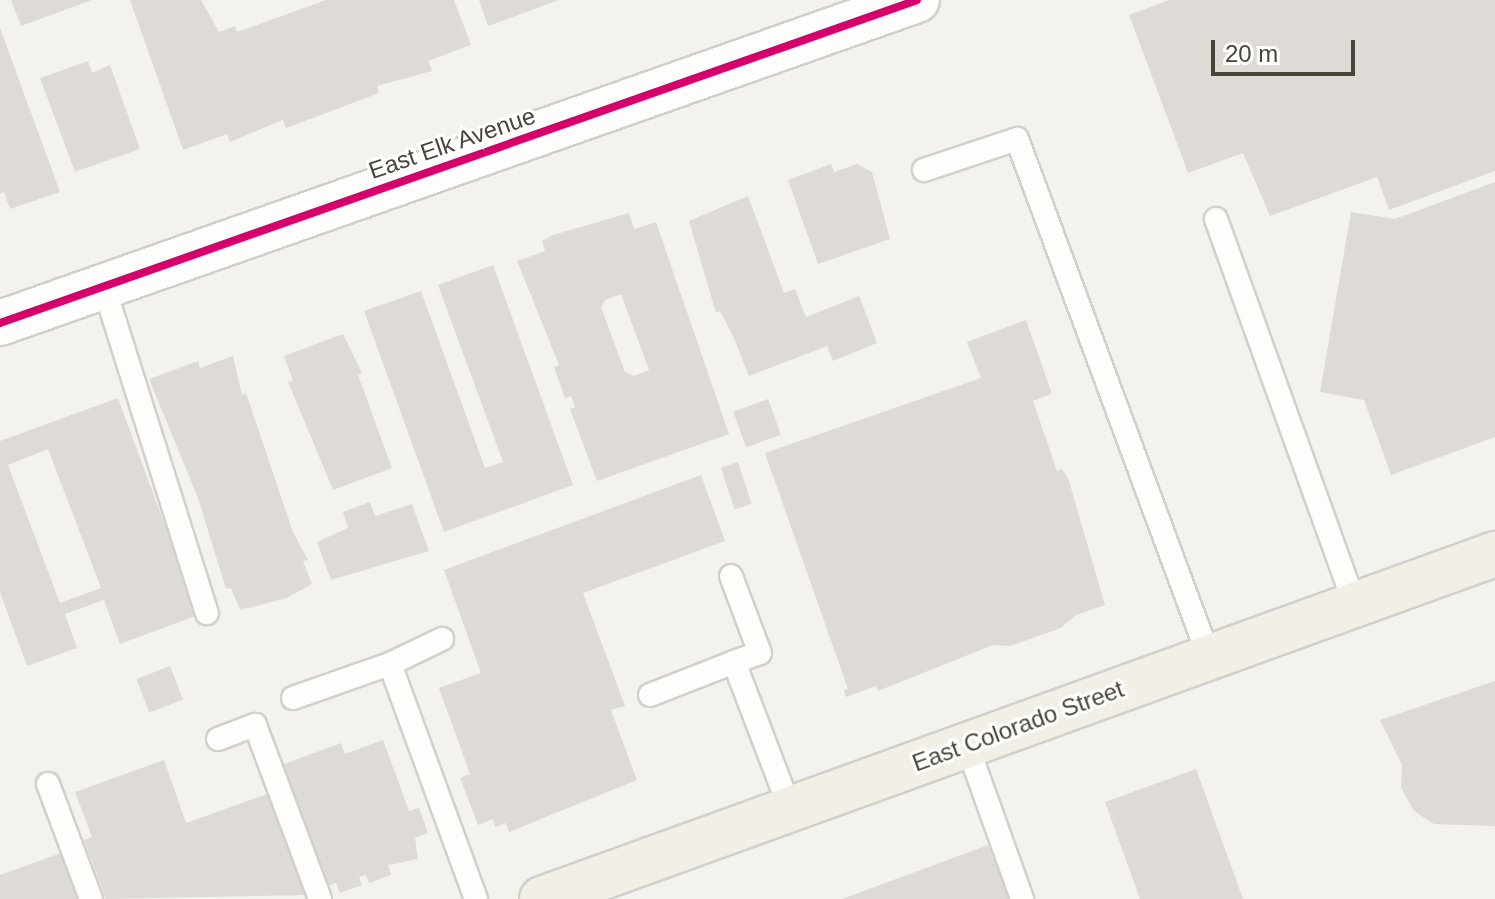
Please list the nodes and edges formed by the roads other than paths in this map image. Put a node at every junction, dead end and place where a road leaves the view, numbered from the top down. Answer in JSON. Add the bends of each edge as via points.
{"nodes":[{"id":1,"x":917,"y":0,"type":"edge"},
{"id":2,"x":924,"y":170,"type":"dead end"},
{"id":3,"x":1216,"y":219,"type":"dead end"},
{"id":4,"x":104,"y":287,"type":"junction"},
{"id":5,"x":0,"y":323,"type":"edge"},
{"id":6,"x":1495,"y":554,"type":"edge"},
{"id":7,"x":731,"y":576,"type":"dead end"},
{"id":8,"x":1355,"y":605,"type":"junction"},
{"id":9,"x":207,"y":613,"type":"dead end"},
{"id":10,"x":442,"y":639,"type":"dead end"},
{"id":11,"x":1209,"y":657,"type":"junction"},
{"id":12,"x":734,"y":662,"type":"junction"},
{"id":13,"x":390,"y":664,"type":"junction"},
{"id":14,"x":650,"y":695,"type":"dead end"},
{"id":15,"x":293,"y":698,"type":"dead end"},
{"id":16,"x":218,"y":739,"type":"dead end"},
{"id":17,"x":967,"y":745,"type":"junction"},
{"id":18,"x":48,"y":784,"type":"dead end"},
{"id":19,"x":790,"y":809,"type":"junction"},
{"id":20,"x":91,"y":899,"type":"edge"},
{"id":21,"x":320,"y":899,"type":"edge"},
{"id":22,"x":476,"y":899,"type":"edge"},
{"id":23,"x":542,"y":899,"type":"edge"},
{"id":24,"x":1022,"y":899,"type":"edge"}],
"edges":[{"from":1,"to":4,"type":"street","name":"East Elk Avenue"},
{"from":2,"to":11,"type":"lane","via":[[1017,139]]},
{"from":3,"to":8,"type":"lane"},
{"from":4,"to":5,"type":"street","name":"East Elk Avenue"},
{"from":4,"to":9,"type":"lane"},
{"from":6,"to":8,"type":"main road","name":"East Colorado Street"},
{"from":7,"to":12,"type":"lane","via":[[760,653]]},
{"from":8,"to":11,"type":"main road","name":"East Colorado Street"},
{"from":10,"to":13,"type":"lane"},
{"from":11,"to":17,"type":"main road","name":"East Colorado Street"},
{"from":12,"to":14,"type":"lane"},
{"from":12,"to":19,"type":"lane"},
{"from":13,"to":15,"type":"lane"},
{"from":13,"to":22,"type":"lane"},
{"from":16,"to":21,"type":"lane","via":[[255,725]]},
{"from":17,"to":19,"type":"main road","name":"East Colorado Street"},
{"from":17,"to":24,"type":"lane"},
{"from":18,"to":20,"type":"lane"},
{"from":19,"to":23,"type":"main road","name":"East Colorado Street"}]}
